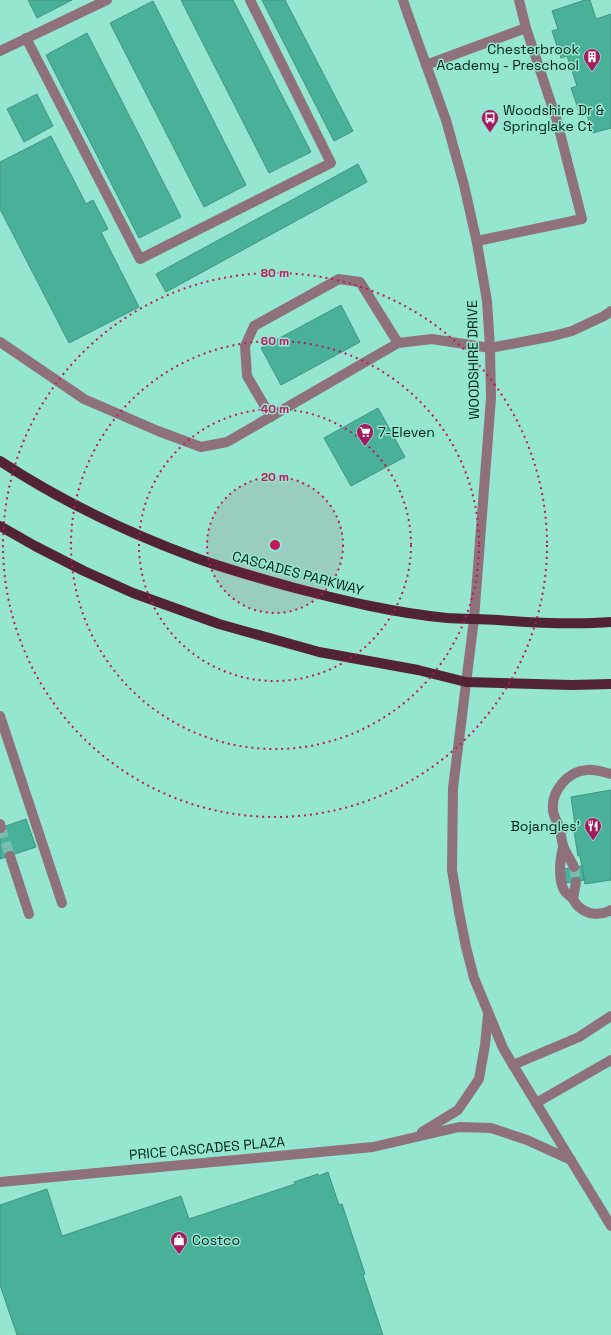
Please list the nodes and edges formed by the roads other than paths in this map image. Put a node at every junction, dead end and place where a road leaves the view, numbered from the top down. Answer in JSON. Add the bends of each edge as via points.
{"nodes":[{"id":1,"x":107,"y":0,"type":"edge"},
{"id":2,"x":250,"y":0,"type":"edge"},
{"id":3,"x":403,"y":0,"type":"edge"},
{"id":4,"x":519,"y":0,"type":"edge"},
{"id":5,"x":526,"y":28,"type":"junction"},
{"id":6,"x":26,"y":38,"type":"junction"},
{"id":7,"x":0,"y":51,"type":"edge"},
{"id":8,"x":426,"y":65,"type":"junction"},
{"id":9,"x":477,"y":241,"type":"junction"},
{"id":10,"x":611,"y":311,"type":"edge"},
{"id":11,"x":0,"y":342,"type":"edge"},
{"id":12,"x":398,"y":343,"type":"junction"},
{"id":13,"x":490,"y":348,"type":"junction"},
{"id":14,"x":271,"y":416,"type":"junction"},
{"id":15,"x":0,"y":461,"type":"edge"},
{"id":16,"x":0,"y":526,"type":"edge"},
{"id":17,"x":474,"y":619,"type":"junction"},
{"id":18,"x":611,"y":622,"type":"edge"},
{"id":19,"x":466,"y":682,"type":"junction"},
{"id":20,"x":611,"y":684,"type":"edge"},
{"id":21,"x":0,"y":716,"type":"edge"},
{"id":22,"x":611,"y":774,"type":"edge"},
{"id":23,"x":563,"y":847,"type":"junction"},
{"id":24,"x":10,"y":856,"type":"tunnel mouth"},
{"id":25,"x":574,"y":867,"type":"tunnel mouth"},
{"id":26,"x":576,"y":882,"type":"tunnel mouth"},
{"id":27,"x":573,"y":899,"type":"junction"},
{"id":28,"x":62,"y":903,"type":"dead end"},
{"id":29,"x":611,"y":910,"type":"edge"},
{"id":30,"x":29,"y":914,"type":"dead end"},
{"id":31,"x":488,"y":1012,"type":"junction"},
{"id":32,"x":611,"y":1016,"type":"edge"},
{"id":33,"x":611,"y":1060,"type":"edge"},
{"id":34,"x":513,"y":1065,"type":"junction"},
{"id":35,"x":536,"y":1103,"type":"junction"},
{"id":36,"x":416,"y":1136,"type":"junction"},
{"id":37,"x":571,"y":1160,"type":"junction"},
{"id":38,"x":0,"y":1182,"type":"edge"},
{"id":39,"x":611,"y":1226,"type":"edge"}],
"edges":[{"from":1,"to":6,"type":"street"},
{"from":2,"to":6,"type":"street","via":[[331,163],[140,259]]},
{"from":3,"to":8,"type":"street","name":"WOODSHIRE DRIVE"},
{"from":4,"to":5,"type":"street"},
{"from":5,"to":8,"type":"street"},
{"from":5,"to":9,"type":"street","via":[[557,121],[582,219]]},
{"from":6,"to":7,"type":"street"},
{"from":8,"to":9,"type":"street","name":"WOODSHIRE DRIVE","via":[[446,120]]},
{"from":9,"to":13,"type":"street","name":"WOODSHIRE DRIVE","via":[[487,298]]},
{"from":10,"to":13,"type":"street","via":[[572,331]]},
{"from":11,"to":14,"type":"street","via":[[84,399],[201,447],[227,442]]},
{"from":12,"to":13,"type":"street","via":[[432,339]]},
{"from":12,"to":14,"type":"street"},
{"from":12,"to":14,"type":"street","via":[[360,282],[339,279],[254,326],[245,346],[247,376]]},
{"from":13,"to":17,"type":"street","name":"WOODSHIRE DRIVE","via":[[491,398]]},
{"from":15,"to":17,"type":"main road","name":"CASCADES PARKWAY","via":[[102,518],[202,560],[345,602],[447,618]]},
{"from":16,"to":19,"type":"main road","via":[[56,557],[133,593],[219,624],[319,652],[418,670]]},
{"from":17,"to":18,"type":"main road","name":"CASCADES PARKWAY","via":[[551,624]]},
{"from":17,"to":19,"type":"street","name":"WOODSHIRE DRIVE"},
{"from":19,"to":20,"type":"main road"},
{"from":19,"to":31,"type":"street","name":"WOODSHIRE DRIVE","via":[[454,788],[452,870],[466,947],[474,978]]},
{"from":21,"to":28,"type":"street"},
{"from":22,"to":23,"type":"street","via":[[587,770],[571,775],[560,785],[555,794],[553,811]]},
{"from":23,"to":25,"type":"street"},
{"from":23,"to":27,"type":"street","via":[[560,859],[563,889]]},
{"from":24,"to":30,"type":"street"},
{"from":26,"to":27,"type":"street"},
{"from":27,"to":29,"type":"street","via":[[580,908],[593,914],[599,915]]},
{"from":31,"to":34,"type":"street","name":"WOODSHIRE DRIVE"},
{"from":31,"to":36,"type":"street","name":"PRICE CASCADES PLAZA","via":[[479,1080],[458,1110]]},
{"from":32,"to":34,"type":"street","via":[[579,1037]]},
{"from":33,"to":35,"type":"street"},
{"from":34,"to":35,"type":"street","name":"WOODSHIRE DRIVE"},
{"from":35,"to":37,"type":"street","name":"WOODSHIRE DRIVE"},
{"from":36,"to":37,"type":"street","name":"PRICE CASCADES PLAZA","via":[[459,1127],[491,1128],[527,1140]]},
{"from":36,"to":38,"type":"street","name":"PRICE CASCADES PLAZA","via":[[373,1147]]},
{"from":37,"to":39,"type":"street","name":"WOODSHIRE DRIVE"}]}
